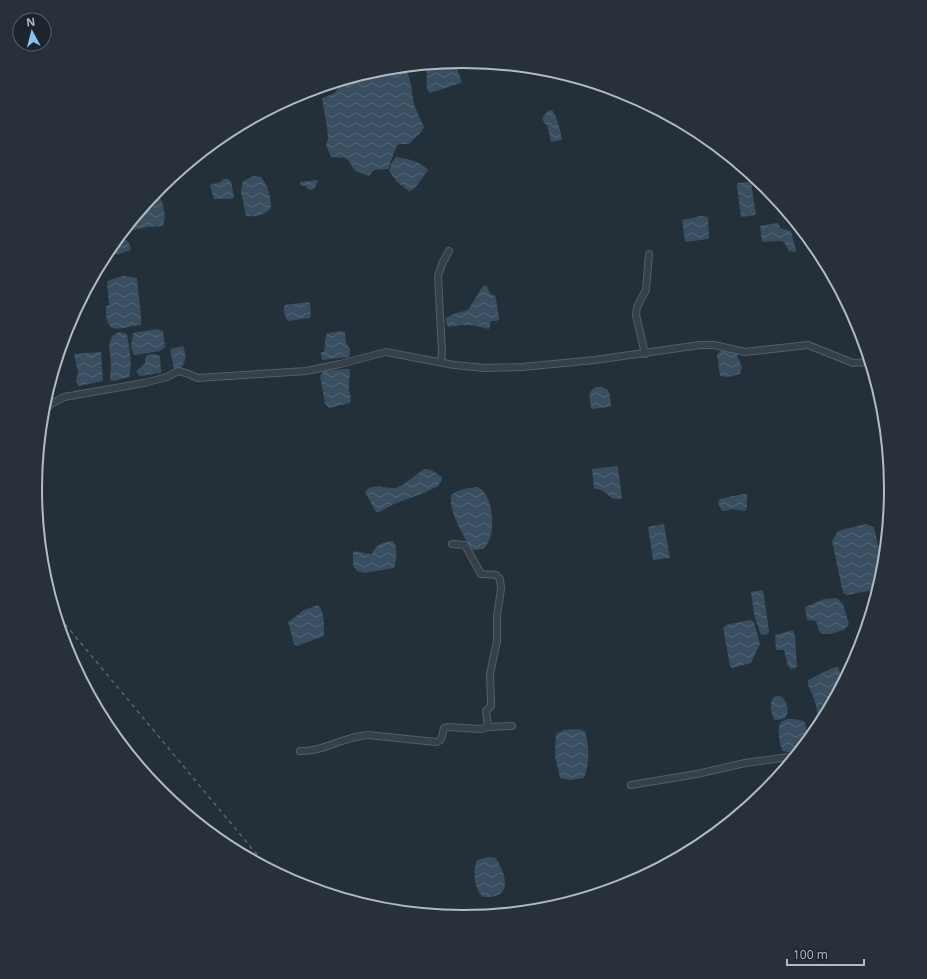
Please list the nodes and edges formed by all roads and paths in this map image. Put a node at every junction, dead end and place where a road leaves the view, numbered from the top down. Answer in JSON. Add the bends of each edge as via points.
{"nodes":[{"id":1,"x":449,"y":251,"type":"dead end"},
{"id":2,"x":649,"y":254,"type":"dead end"},
{"id":3,"x":645,"y":354,"type":"junction"},
{"id":4,"x":441,"y":362,"type":"junction"},
{"id":5,"x":866,"y":362,"type":"edge"},
{"id":6,"x":50,"y":405,"type":"edge"},
{"id":7,"x":452,"y":544,"type":"dead end"},
{"id":8,"x":512,"y":726,"type":"dead end"},
{"id":9,"x":488,"y":727,"type":"junction"},
{"id":10,"x":300,"y":751,"type":"dead end"},
{"id":11,"x":789,"y":757,"type":"edge"},
{"id":12,"x":631,"y":785,"type":"dead end"}],
"edges":[{"from":1,"to":4,"type":"street","via":[[438,276]]},
{"from":2,"to":3,"type":"street","via":[[646,290],[637,307],[636,315]]},
{"from":3,"to":4,"type":"street","via":[[522,367],[485,368]]},
{"from":3,"to":5,"type":"street","via":[[700,345],[714,345],[746,352],[808,345],[853,363]]},
{"from":4,"to":6,"type":"street","via":[[386,352],[306,371],[198,378],[178,371],[144,383],[64,397]]},
{"from":7,"to":9,"type":"street","via":[[464,545],[481,574],[496,575],[500,579],[497,641],[490,674],[491,706],[486,711]]},
{"from":8,"to":9,"type":"street"},
{"from":9,"to":10,"type":"street","via":[[444,728],[442,739],[436,742],[368,735],[309,751]]},
{"from":11,"to":12,"type":"street","via":[[745,762],[697,774]]}]}
